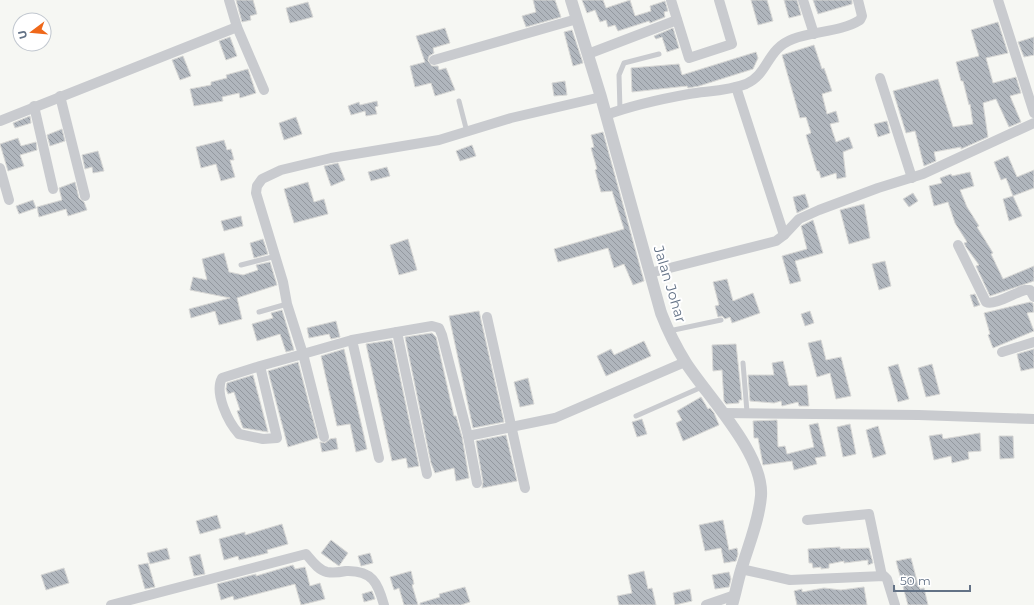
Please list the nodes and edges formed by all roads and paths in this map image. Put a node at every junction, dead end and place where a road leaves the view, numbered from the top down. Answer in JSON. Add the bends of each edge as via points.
{"nodes":[{"id":1,"x":229,"y":0,"type":"edge"},
{"id":2,"x":571,"y":0,"type":"edge"},
{"id":3,"x":672,"y":0,"type":"edge"},
{"id":4,"x":719,"y":0,"type":"edge"},
{"id":5,"x":803,"y":0,"type":"edge"},
{"id":6,"x":858,"y":0,"type":"edge"},
{"id":7,"x":998,"y":0,"type":"edge"},
{"id":8,"x":577,"y":19,"type":"junction"},
{"id":9,"x":677,"y":20,"type":"junction"},
{"id":10,"x":238,"y":27,"type":"junction"},
{"id":11,"x":814,"y":34,"type":"junction"},
{"id":12,"x":588,"y":54,"type":"junction"},
{"id":13,"x":659,"y":54,"type":"dead end"},
{"id":14,"x":434,"y":60,"type":"dead end"},
{"id":15,"x":880,"y":78,"type":"dead end"},
{"id":16,"x":736,"y":87,"type":"junction"},
{"id":17,"x":264,"y":90,"type":"dead end"},
{"id":18,"x":60,"y":96,"type":"junction"},
{"id":19,"x":601,"y":97,"type":"junction"},
{"id":20,"x":459,"y":101,"type":"dead end"},
{"id":21,"x":34,"y":106,"type":"junction"},
{"id":22,"x":620,"y":110,"type":"junction"},
{"id":23,"x":1034,"y":113,"type":"edge"},
{"id":24,"x":606,"y":115,"type":"junction"},
{"id":25,"x":0,"y":120,"type":"edge"},
{"id":26,"x":1034,"y":123,"type":"edge"},
{"id":27,"x":468,"y":132,"type":"junction"},
{"id":28,"x":0,"y":168,"type":"edge"},
{"id":29,"x":912,"y":178,"type":"junction"},
{"id":30,"x":53,"y":189,"type":"dead end"},
{"id":31,"x":85,"y":196,"type":"dead end"},
{"id":32,"x":9,"y":200,"type":"dead end"},
{"id":33,"x":784,"y":235,"type":"junction"},
{"id":34,"x":958,"y":244,"type":"dead end"},
{"id":35,"x":276,"y":256,"type":"junction"},
{"id":36,"x":241,"y":265,"type":"dead end"},
{"id":37,"x":650,"y":272,"type":"junction"},
{"id":38,"x":1034,"y":297,"type":"edge"},
{"id":39,"x":287,"y":304,"type":"junction"},
{"id":40,"x":258,"y":312,"type":"dead end"},
{"id":41,"x":487,"y":317,"type":"dead end"},
{"id":42,"x":721,"y":320,"type":"dead end"},
{"id":43,"x":668,"y":331,"type":"junction"},
{"id":44,"x":397,"y":332,"type":"junction"},
{"id":45,"x":352,"y":340,"type":"junction"},
{"id":46,"x":1034,"y":342,"type":"edge"},
{"id":47,"x":1002,"y":352,"type":"dead end"},
{"id":48,"x":304,"y":354,"type":"junction"},
{"id":49,"x":685,"y":362,"type":"junction"},
{"id":50,"x":743,"y":363,"type":"dead end"},
{"id":51,"x":260,"y":366,"type":"junction"},
{"id":52,"x":702,"y":387,"type":"junction"},
{"id":53,"x":747,"y":412,"type":"junction"},
{"id":54,"x":723,"y":413,"type":"junction"},
{"id":55,"x":636,"y":416,"type":"dead end"},
{"id":56,"x":1034,"y":419,"type":"edge"},
{"id":57,"x":511,"y":429,"type":"junction"},
{"id":58,"x":468,"y":436,"type":"junction"},
{"id":59,"x":324,"y":437,"type":"dead end"},
{"id":60,"x":379,"y":458,"type":"dead end"},
{"id":61,"x":427,"y":474,"type":"dead end"},
{"id":62,"x":477,"y":483,"type":"dead end"},
{"id":63,"x":525,"y":488,"type":"dead end"},
{"id":64,"x":807,"y":520,"type":"dead end"},
{"id":65,"x":741,"y":569,"type":"junction"},
{"id":66,"x":882,"y":576,"type":"junction"},
{"id":67,"x":734,"y":600,"type":"edge"},
{"id":68,"x":111,"y":605,"type":"edge"},
{"id":69,"x":384,"y":605,"type":"edge"},
{"id":70,"x":706,"y":605,"type":"edge"},
{"id":71,"x":895,"y":605,"type":"edge"}],
"edges":[{"from":1,"to":10,"type":"street"},
{"from":2,"to":8,"type":"street","name":"Jalan Johar"},
{"from":3,"to":9,"type":"street"},
{"from":4,"to":9,"type":"street","via":[[732,44],[688,58]]},
{"from":5,"to":11,"type":"street"},
{"from":6,"to":11,"type":"street","via":[[862,16],[860,20]]},
{"from":7,"to":23,"type":"street"},
{"from":8,"to":12,"type":"street","name":"Jalan Johar"},
{"from":8,"to":14,"type":"street"},
{"from":9,"to":12,"type":"street"},
{"from":10,"to":17,"type":"street"},
{"from":10,"to":18,"type":"street"},
{"from":11,"to":16,"type":"street","via":[[792,39],[774,50],[760,74],[748,83]]},
{"from":12,"to":19,"type":"street","name":"Jalan Johar"},
{"from":13,"to":22,"type":"lane","via":[[624,64],[618,76]]},
{"from":15,"to":29,"type":"street"},
{"from":16,"to":22,"type":"street","via":[[688,94]]},
{"from":16,"to":33,"type":"street"},
{"from":18,"to":21,"type":"street"},
{"from":18,"to":31,"type":"street"},
{"from":19,"to":24,"type":"street","name":"Jalan Johar"},
{"from":19,"to":27,"type":"street","via":[[511,118]]},
{"from":20,"to":27,"type":"lane"},
{"from":21,"to":25,"type":"street"},
{"from":21,"to":30,"type":"street"},
{"from":22,"to":24,"type":"street"},
{"from":24,"to":37,"type":"street","name":"Jalan Johar"},
{"from":26,"to":29,"type":"street"},
{"from":27,"to":35,"type":"street","via":[[439,140],[330,158],[281,170],[262,179],[256,193]]},
{"from":28,"to":32,"type":"street"},
{"from":29,"to":33,"type":"street","via":[[819,210],[799,219]]},
{"from":33,"to":37,"type":"street","via":[[772,242]]},
{"from":34,"to":38,"type":"street","via":[[986,302],[997,301],[1025,290],[1030,290]]},
{"from":35,"to":36,"type":"lane"},
{"from":35,"to":39,"type":"street"},
{"from":37,"to":43,"type":"street","name":"Jalan Johar"},
{"from":39,"to":40,"type":"lane"},
{"from":39,"to":48,"type":"street"},
{"from":41,"to":57,"type":"street"},
{"from":42,"to":43,"type":"lane"},
{"from":43,"to":49,"type":"street","name":"Jalan Johar"},
{"from":44,"to":45,"type":"street"},
{"from":44,"to":58,"type":"street","via":[[432,326],[439,328]]},
{"from":44,"to":61,"type":"street"},
{"from":45,"to":48,"type":"street"},
{"from":45,"to":60,"type":"street"},
{"from":46,"to":47,"type":"street"},
{"from":48,"to":51,"type":"street"},
{"from":48,"to":59,"type":"street"},
{"from":49,"to":52,"type":"street","name":"Jalan Johar"},
{"from":49,"to":57,"type":"street","via":[[555,418]]},
{"from":50,"to":53,"type":"lane"},
{"from":51,"to":51,"type":"street","via":[[222,378],[220,390],[227,416],[239,434],[263,439],[277,438]]},
{"from":52,"to":54,"type":"street","name":"Jalan Johar"},
{"from":52,"to":55,"type":"lane"},
{"from":53,"to":54,"type":"street"},
{"from":53,"to":56,"type":"street","via":[[919,414]]},
{"from":54,"to":65,"type":"street","name":"Jalan Johar","via":[[756,468],[760,487],[758,514]]},
{"from":57,"to":58,"type":"street"},
{"from":57,"to":63,"type":"street"},
{"from":58,"to":62,"type":"street"},
{"from":64,"to":66,"type":"street","via":[[869,514]]},
{"from":65,"to":66,"type":"street","via":[[790,580]]},
{"from":65,"to":67,"type":"street","name":"Jalan Johar"},
{"from":66,"to":71,"type":"street","via":[[887,579]]},
{"from":67,"to":70,"type":"street"},
{"from":68,"to":69,"type":"street","via":[[306,554],[315,566],[327,572],[357,571],[371,577],[380,590]]}]}
